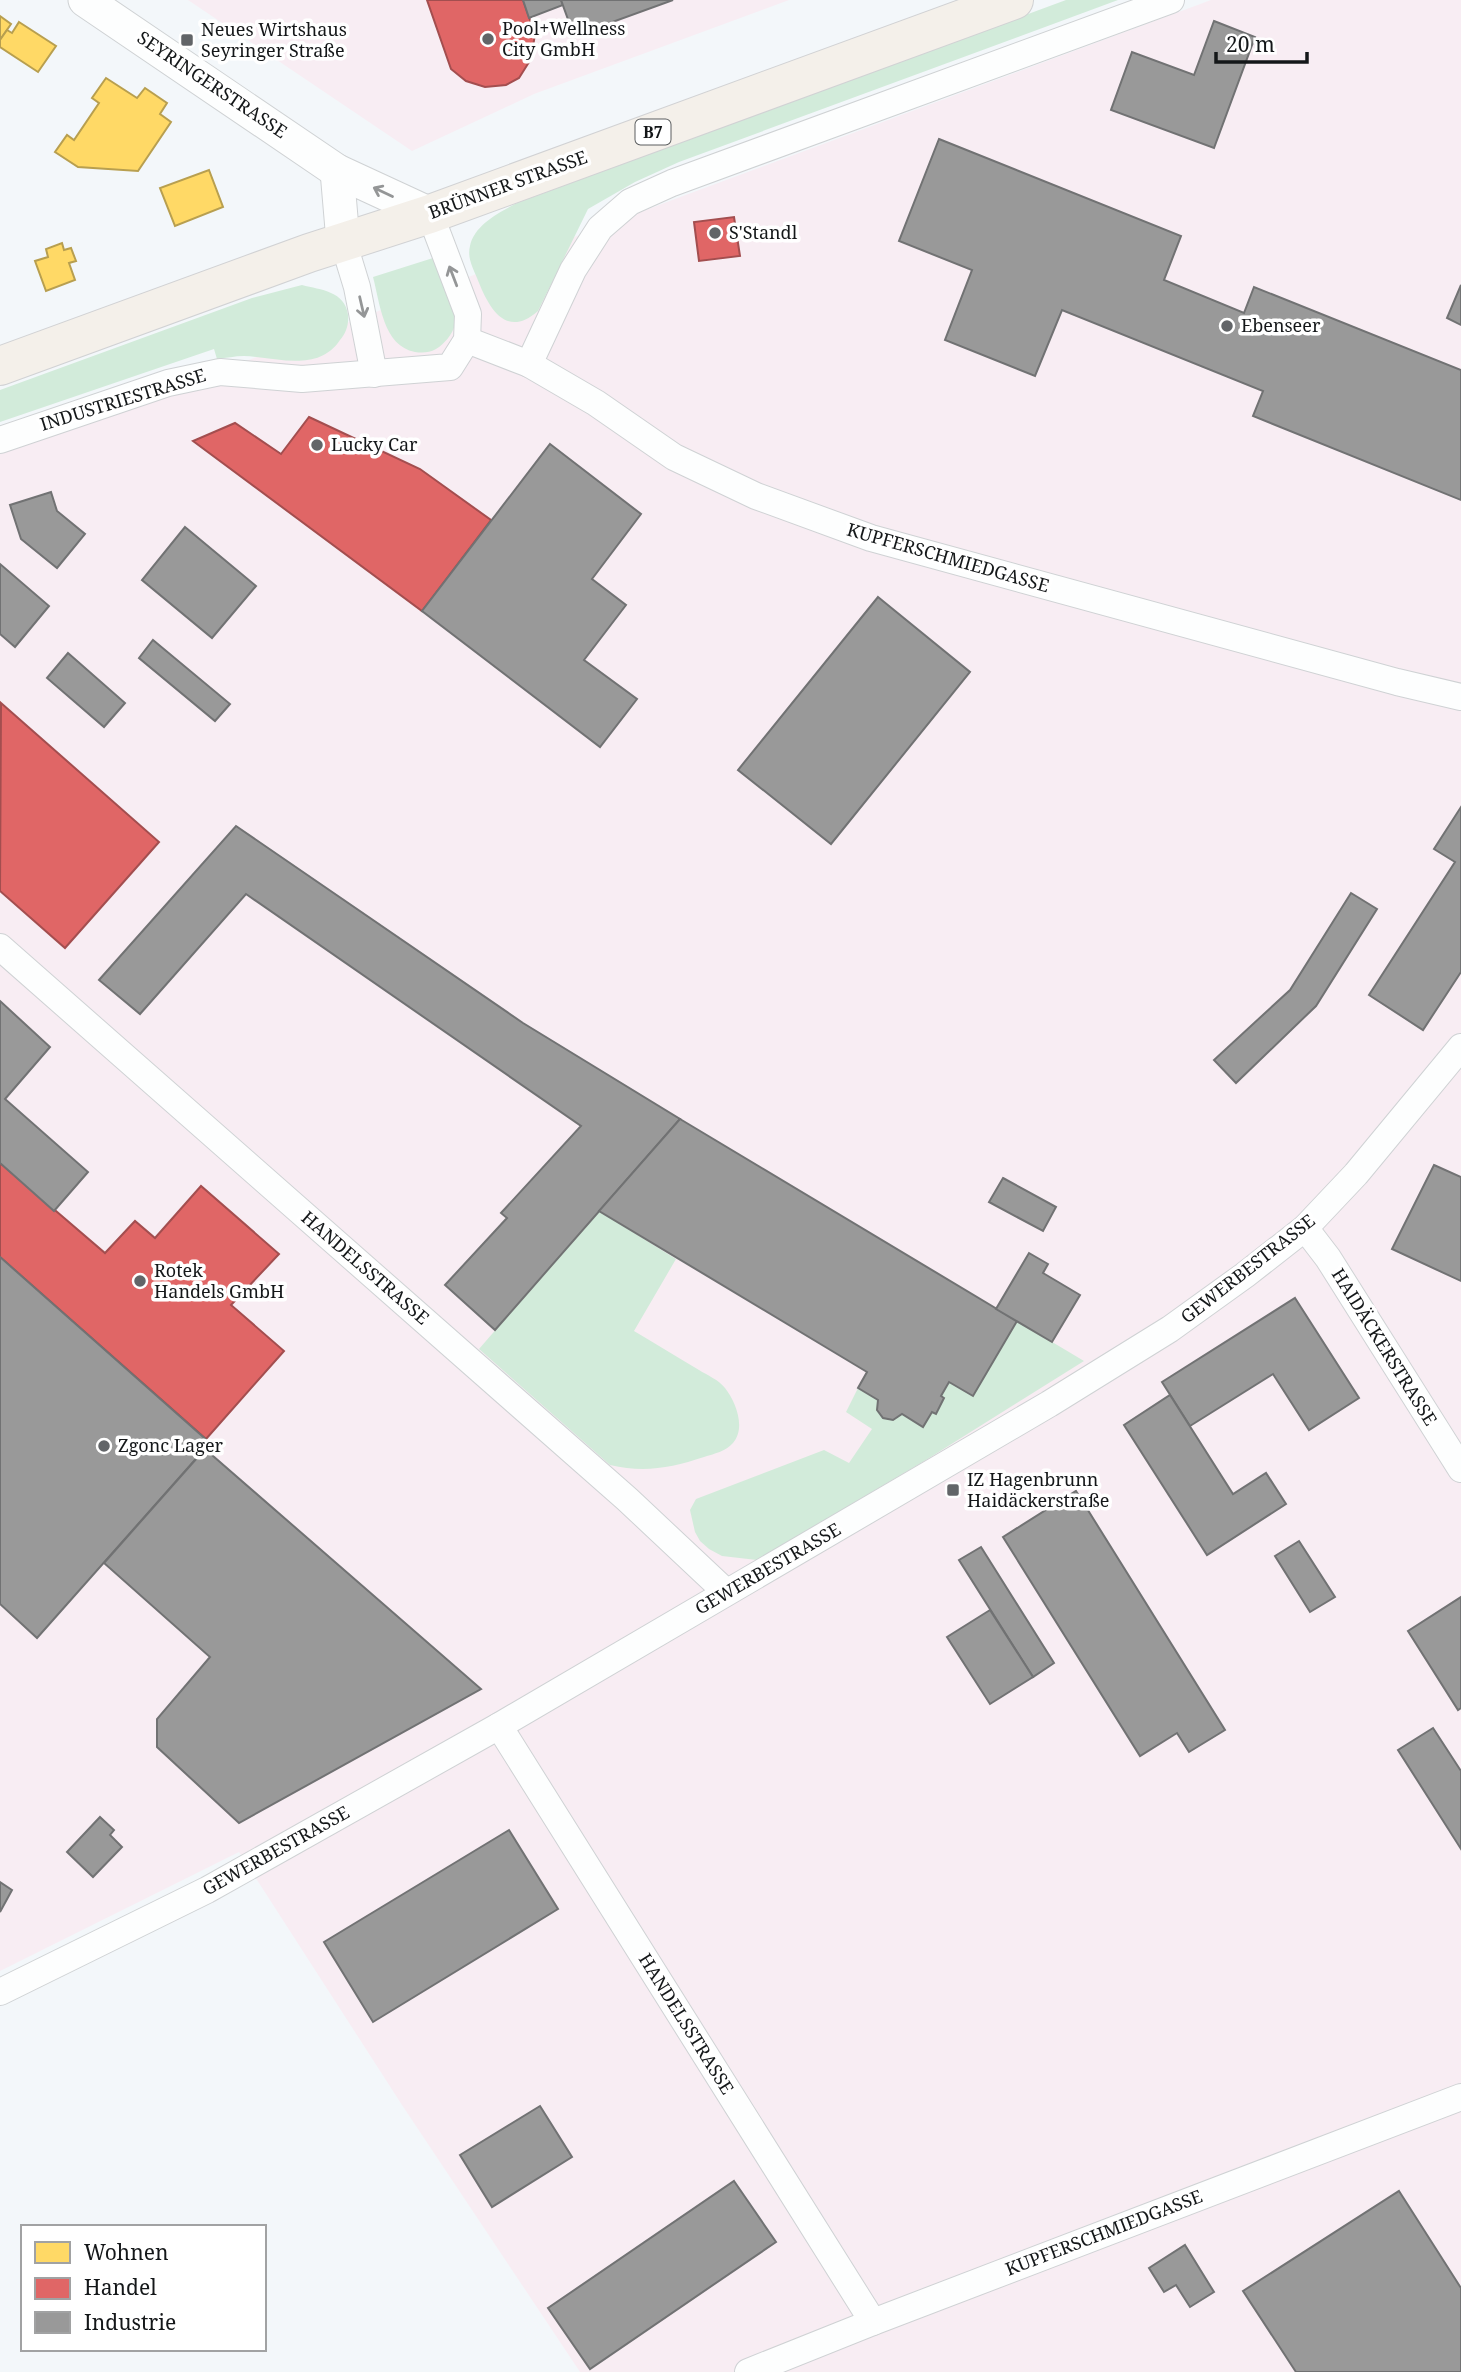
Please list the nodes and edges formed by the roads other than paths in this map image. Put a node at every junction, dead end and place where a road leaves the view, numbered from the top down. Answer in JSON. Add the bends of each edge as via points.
{"nodes":[{"id":1,"x":85,"y":0,"type":"edge"},
{"id":2,"x":1014,"y":0,"type":"edge"},
{"id":3,"x":1171,"y":0,"type":"edge"},
{"id":4,"x":337,"y":171,"type":"junction"},
{"id":5,"x":430,"y":214,"type":"junction"},
{"id":6,"x":342,"y":241,"type":"junction"},
{"id":7,"x":467,"y":340,"type":"junction"},
{"id":8,"x":528,"y":364,"type":"junction"},
{"id":9,"x":0,"y":366,"type":"edge"},
{"id":10,"x":374,"y":374,"type":"junction"},
{"id":11,"x":0,"y":440,"type":"edge"},
{"id":12,"x":1461,"y":697,"type":"edge"},
{"id":13,"x":0,"y":947,"type":"edge"},
{"id":14,"x":1461,"y":1046,"type":"edge"},
{"id":15,"x":1305,"y":1228,"type":"junction"},
{"id":16,"x":1461,"y":1469,"type":"edge"},
{"id":17,"x":726,"y":1592,"type":"junction"},
{"id":18,"x":499,"y":1727,"type":"junction"},
{"id":19,"x":0,"y":1992,"type":"edge"},
{"id":20,"x":1461,"y":2097,"type":"edge"},
{"id":21,"x":873,"y":2322,"type":"junction"},
{"id":22,"x":748,"y":2372,"type":"edge"}],
"edges":[{"from":1,"to":4,"type":"street","name":"SEYRINGERSTRASSE"},
{"from":2,"to":5,"type":"main road","name":"BRÜNNER STRASSE","number":"B7"},
{"from":3,"to":8,"type":"street","via":[[630,202],[600,228],[584,252]]},
{"from":5,"to":4,"type":"street","name":"SEYRINGERSTRASSE","one_way":true},
{"from":4,"to":6,"type":"street"},
{"from":5,"to":6,"type":"main road","name":"BRÜNNER STRASSE","number":"B7"},
{"from":7,"to":5,"type":"street","one_way":true,"via":[[468,314]]},
{"from":6,"to":9,"type":"main road","name":"BRÜNNER STRASSE","number":"B7"},
{"from":6,"to":10,"type":"street","one_way":true,"via":[[357,287]]},
{"from":7,"to":8,"type":"street","name":"KUPFERSCHMIEDGASSE"},
{"from":7,"to":10,"type":"street","via":[[450,366]]},
{"from":8,"to":12,"type":"street","name":"KUPFERSCHMIEDGASSE","via":[[596,403],[674,457],[756,496],[871,538]]},
{"from":10,"to":11,"type":"street","name":"INDUSTRIESTRASSE","via":[[302,379],[220,372],[168,383]]},
{"from":13,"to":17,"type":"street","name":"HANDELSSTRASSE","via":[[627,1499]]},
{"from":14,"to":15,"type":"street","name":"GEWERBESTRASSE","via":[[1356,1174]]},
{"from":15,"to":16,"type":"street","name":"HAIDÄCKERSTRASSE"},
{"from":15,"to":17,"type":"street","name":"GEWERBESTRASSE","via":[[1170,1329]]},
{"from":17,"to":18,"type":"street","name":"GEWERBESTRASSE"},
{"from":18,"to":19,"type":"street","name":"GEWERBESTRASSE","via":[[207,1890]]},
{"from":18,"to":21,"type":"street","name":"HANDELSSTRASSE"},
{"from":20,"to":21,"type":"street","name":"KUPFERSCHMIEDGASSE"},
{"from":21,"to":22,"type":"street","name":"KUPFERSCHMIEDGASSE"}]}
